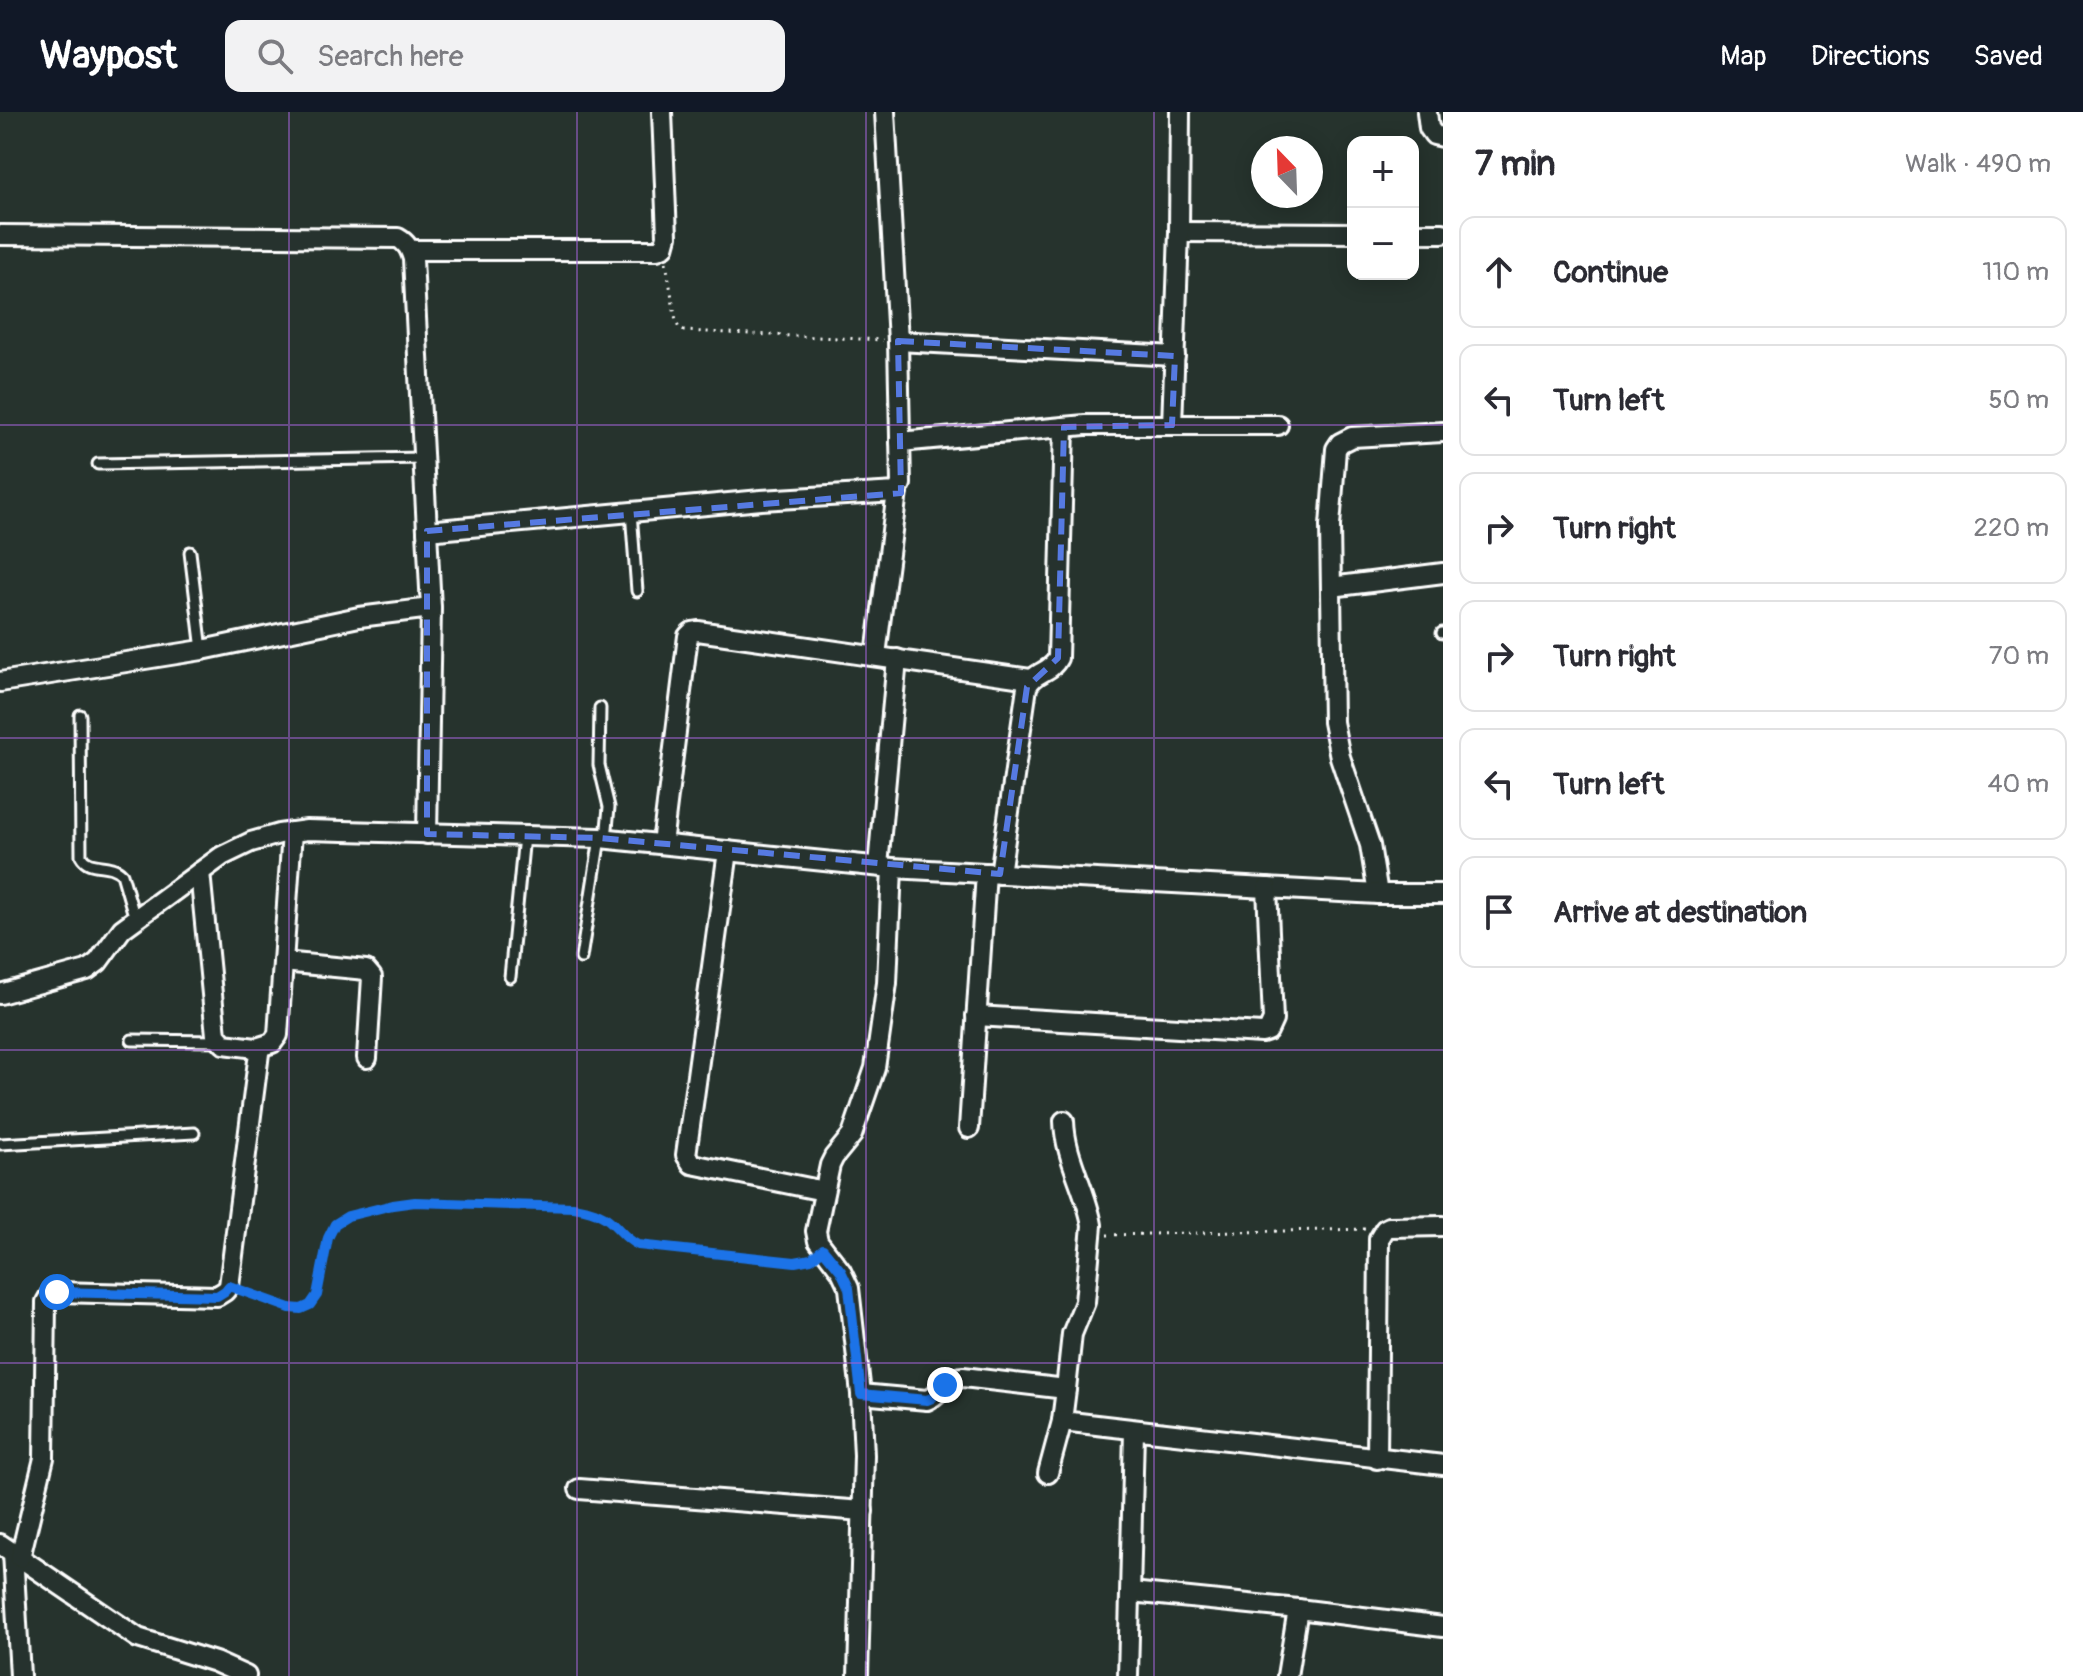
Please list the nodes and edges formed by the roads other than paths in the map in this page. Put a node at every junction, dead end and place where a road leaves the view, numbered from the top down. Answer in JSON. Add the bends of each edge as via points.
{"nodes":[{"id":1,"x":662,"y":112,"type":"edge"},
{"id":2,"x":885,"y":112,"type":"edge"},
{"id":3,"x":1180,"y":112,"type":"edge"},
{"id":4,"x":1427,"y":112,"type":"edge"},
{"id":5,"x":1443,"y":137,"type":"edge"},
{"id":6,"x":1179,"y":232,"type":"junction"},
{"id":7,"x":1347,"y":233,"type":"edge"},
{"id":8,"x":1419,"y":233,"type":"edge"},
{"id":9,"x":1443,"y":233,"type":"edge"},
{"id":10,"x":0,"y":235,"type":"edge"},
{"id":11,"x":411,"y":250,"type":"junction"},
{"id":12,"x":898,"y":341,"type":"junction"},
{"id":13,"x":1175,"y":356,"type":"junction"},
{"id":14,"x":1172,"y":425,"type":"junction"},
{"id":15,"x":1278,"y":425,"type":"dead end"},
{"id":16,"x":1064,"y":427,"type":"junction"},
{"id":17,"x":1443,"y":432,"type":"edge"},
{"id":18,"x":900,"y":442,"type":"junction"},
{"id":19,"x":423,"y":458,"type":"junction"},
{"id":20,"x":98,"y":464,"type":"dead end"},
{"id":21,"x":897,"y":492,"type":"junction"},
{"id":22,"x":631,"y":512,"type":"junction"},
{"id":23,"x":427,"y":531,"type":"junction"},
{"id":24,"x":190,"y":552,"type":"dead end"},
{"id":25,"x":1443,"y":573,"type":"edge"},
{"id":26,"x":1331,"y":587,"type":"junction"},
{"id":27,"x":637,"y":591,"type":"dead end"},
{"id":28,"x":431,"y":608,"type":"junction"},
{"id":29,"x":202,"y":650,"type":"junction"},
{"id":30,"x":876,"y":655,"type":"junction"},
{"id":31,"x":897,"y":659,"type":"junction"},
{"id":32,"x":1030,"y":679,"type":"junction"},
{"id":33,"x":0,"y":682,"type":"edge"},
{"id":34,"x":600,"y":708,"type":"dead end"},
{"id":35,"x":80,"y":715,"type":"dead end"},
{"id":36,"x":292,"y":832,"type":"junction"},
{"id":37,"x":427,"y":834,"type":"junction"},
{"id":38,"x":524,"y":836,"type":"junction"},
{"id":39,"x":603,"y":838,"type":"junction"},
{"id":40,"x":662,"y":844,"type":"junction"},
{"id":41,"x":728,"y":851,"type":"junction"},
{"id":42,"x":885,"y":867,"type":"junction"},
{"id":43,"x":200,"y":872,"type":"junction"},
{"id":44,"x":993,"y":873,"type":"junction"},
{"id":45,"x":1267,"y":888,"type":"junction"},
{"id":46,"x":1378,"y":894,"type":"junction"},
{"id":47,"x":1443,"y":894,"type":"edge"},
{"id":48,"x":135,"y":919,"type":"junction"},
{"id":49,"x":581,"y":958,"type":"dead end"},
{"id":50,"x":283,"y":962,"type":"junction"},
{"id":51,"x":510,"y":977,"type":"dead end"},
{"id":52,"x":0,"y":994,"type":"edge"},
{"id":53,"x":976,"y":1016,"type":"junction"},
{"id":54,"x":132,"y":1040,"type":"dead end"},
{"id":55,"x":220,"y":1041,"type":"junction"},
{"id":56,"x":256,"y":1048,"type":"junction"},
{"id":57,"x":367,"y":1058,"type":"dead end"},
{"id":58,"x":1064,"y":1121,"type":"dead end"},
{"id":59,"x":969,"y":1128,"type":"dead end"},
{"id":60,"x":194,"y":1133,"type":"dead end"},
{"id":61,"x":0,"y":1144,"type":"edge"},
{"id":62,"x":824,"y":1191,"type":"junction"},
{"id":63,"x":1443,"y":1226,"type":"edge"},
{"id":64,"x":1066,"y":1389,"type":"junction"},
{"id":65,"x":861,"y":1394,"type":"junction"},
{"id":66,"x":1062,"y":1421,"type":"junction"},
{"id":67,"x":1134,"y":1431,"type":"junction"},
{"id":68,"x":1377,"y":1459,"type":"junction"},
{"id":69,"x":1443,"y":1465,"type":"edge"},
{"id":70,"x":1048,"y":1473,"type":"dead end"},
{"id":71,"x":579,"y":1489,"type":"dead end"},
{"id":72,"x":863,"y":1511,"type":"junction"},
{"id":73,"x":11,"y":1551,"type":"edge"},
{"id":74,"x":1131,"y":1592,"type":"junction"},
{"id":75,"x":1298,"y":1609,"type":"junction"},
{"id":76,"x":1443,"y":1627,"type":"edge"},
{"id":77,"x":20,"y":1676,"type":"edge"},
{"id":78,"x":246,"y":1676,"type":"edge"},
{"id":79,"x":858,"y":1676,"type":"edge"},
{"id":80,"x":1128,"y":1676,"type":"edge"},
{"id":81,"x":1287,"y":1676,"type":"edge"}],
"edges":[{"from":1,"to":11,"type":"street","via":[[664,247]]},
{"from":2,"to":12,"type":"street"},
{"from":3,"to":6,"type":"street"},
{"from":4,"to":5,"type":"street","via":[[1429,128]]},
{"from":6,"to":7,"type":"street"},
{"from":6,"to":13,"type":"street"},
{"from":8,"to":9,"type":"street"},
{"from":10,"to":11,"type":"street","via":[[398,238]]},
{"from":11,"to":19,"type":"street"},
{"from":12,"to":13,"type":"street"},
{"from":12,"to":18,"type":"street"},
{"from":13,"to":14,"type":"street"},
{"from":14,"to":15,"type":"street"},
{"from":14,"to":16,"type":"street"},
{"from":16,"to":18,"type":"street"},
{"from":16,"to":32,"type":"street","via":[[1058,658]]},
{"from":17,"to":26,"type":"street","via":[[1352,437],[1340,443],[1330,510]]},
{"from":18,"to":21,"type":"street"},
{"from":19,"to":20,"type":"lane"},
{"from":19,"to":23,"type":"street"},
{"from":21,"to":22,"type":"street"},
{"from":21,"to":30,"type":"street"},
{"from":22,"to":23,"type":"street"},
{"from":22,"to":27,"type":"lane"},
{"from":23,"to":28,"type":"street"},
{"from":24,"to":29,"type":"lane"},
{"from":25,"to":26,"type":"street"},
{"from":26,"to":46,"type":"street","via":[[1335,739],[1370,845]]},
{"from":28,"to":29,"type":"street","via":[[359,617]]},
{"from":28,"to":37,"type":"street"},
{"from":29,"to":33,"type":"street"},
{"from":30,"to":31,"type":"street"},
{"from":30,"to":40,"type":"street","via":[[692,632]]},
{"from":31,"to":32,"type":"street"},
{"from":31,"to":42,"type":"street"},
{"from":32,"to":44,"type":"street"},
{"from":34,"to":39,"type":"lane","via":[[599,765],[609,807]]},
{"from":35,"to":48,"type":"lane","via":[[81,856],[88,864],[117,868]]},
{"from":36,"to":37,"type":"street"},
{"from":36,"to":43,"type":"street","via":[[251,842]]},
{"from":36,"to":50,"type":"street"},
{"from":37,"to":38,"type":"street"},
{"from":38,"to":39,"type":"street"},
{"from":38,"to":51,"type":"lane"},
{"from":39,"to":40,"type":"street"},
{"from":39,"to":49,"type":"lane"},
{"from":40,"to":41,"type":"street"},
{"from":41,"to":42,"type":"street"},
{"from":41,"to":62,"type":"street","via":[[686,1155],[692,1164]]},
{"from":42,"to":44,"type":"street"},
{"from":42,"to":62,"type":"street","via":[[887,983],[875,1068],[852,1135],[834,1157]]},
{"from":43,"to":48,"type":"street"},
{"from":43,"to":55,"type":"street"},
{"from":44,"to":45,"type":"street"},
{"from":44,"to":53,"type":"street"},
{"from":45,"to":46,"type":"street"},
{"from":45,"to":53,"type":"street","via":[[1273,1020],[1268,1031]]},
{"from":46,"to":47,"type":"street"},
{"from":48,"to":52,"type":"street","via":[[93,967]]},
{"from":50,"to":56,"type":"street","via":[[278,1035]]},
{"from":50,"to":57,"type":"street","via":[[371,973]]},
{"from":53,"to":59,"type":"street"},
{"from":54,"to":55,"type":"lane"},
{"from":55,"to":56,"type":"street"},
{"from":56,"to":73,"type":"street","via":[[229,1286],[217,1296],[50,1295],[44,1458]]},
{"from":58,"to":64,"type":"street","via":[[1067,1149],[1090,1213],[1091,1235],[1085,1302],[1072,1334]]},
{"from":60,"to":61,"type":"lane"},
{"from":62,"to":65,"type":"street","via":[[816,1231],[849,1288]]},
{"from":63,"to":68,"type":"street","via":[[1385,1229],[1379,1239]]},
{"from":64,"to":65,"type":"street","via":[[963,1377],[950,1380],[927,1400]]},
{"from":64,"to":66,"type":"street"},
{"from":65,"to":72,"type":"street"},
{"from":66,"to":67,"type":"street"},
{"from":66,"to":70,"type":"street"},
{"from":67,"to":68,"type":"street"},
{"from":67,"to":74,"type":"street"},
{"from":68,"to":69,"type":"street"},
{"from":71,"to":72,"type":"street"},
{"from":72,"to":79,"type":"street"},
{"from":73,"to":77,"type":"street"},
{"from":73,"to":78,"type":"street","via":[[138,1638]]},
{"from":74,"to":75,"type":"street"},
{"from":74,"to":80,"type":"street"},
{"from":75,"to":76,"type":"street"},
{"from":75,"to":81,"type":"street"}]}
